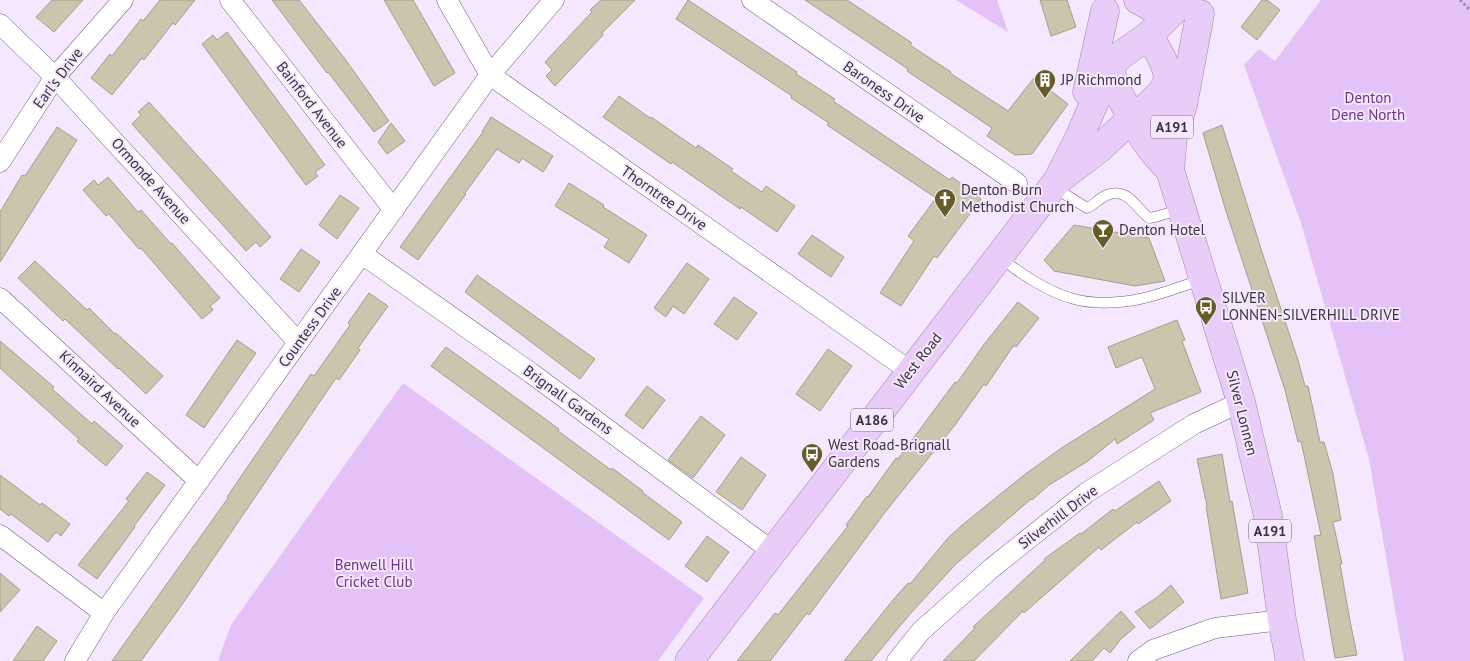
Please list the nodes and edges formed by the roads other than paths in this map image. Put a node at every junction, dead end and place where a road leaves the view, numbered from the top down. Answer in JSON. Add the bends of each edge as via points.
{"nodes":[{"id":1,"x":123,"y":0,"type":"edge"},
{"id":2,"x":230,"y":0,"type":"edge"},
{"id":3,"x":447,"y":0,"type":"edge"},
{"id":4,"x":554,"y":0,"type":"edge"},
{"id":5,"x":752,"y":0,"type":"edge"},
{"id":6,"x":1131,"y":0,"type":"edge"},
{"id":7,"x":1138,"y":0,"type":"edge"},
{"id":8,"x":1105,"y":5,"type":"edge"},
{"id":9,"x":1192,"y":6,"type":"edge"},
{"id":10,"x":0,"y":24,"type":"edge"},
{"id":11,"x":1149,"y":34,"type":"junction"},
{"id":12,"x":1111,"y":66,"type":"junction"},
{"id":13,"x":490,"y":75,"type":"junction"},
{"id":14,"x":56,"y":77,"type":"junction"},
{"id":15,"x":1168,"y":82,"type":"junction"},
{"id":16,"x":1133,"y":118,"type":"junction"},
{"id":17,"x":1090,"y":143,"type":"junction"},
{"id":18,"x":1166,"y":153,"type":"junction"},
{"id":19,"x":0,"y":162,"type":"edge"},
{"id":20,"x":1017,"y":184,"type":"dead end"},
{"id":21,"x":1054,"y":184,"type":"junction"},
{"id":22,"x":1182,"y":208,"type":"junction"},
{"id":23,"x":394,"y":210,"type":"junction"},
{"id":24,"x":362,"y":254,"type":"junction"},
{"id":25,"x":998,"y":257,"type":"junction"},
{"id":26,"x":1205,"y":279,"type":"junction"},
{"id":27,"x":0,"y":298,"type":"edge"},
{"id":28,"x":298,"y":342,"type":"junction"},
{"id":29,"x":910,"y":371,"type":"junction"},
{"id":30,"x":1241,"y":402,"type":"junction"},
{"id":31,"x":199,"y":481,"type":"junction"},
{"id":32,"x":0,"y":535,"type":"edge"},
{"id":33,"x":772,"y":551,"type":"junction"},
{"id":34,"x":104,"y":614,"type":"junction"},
{"id":35,"x":1282,"y":620,"type":"junction"},
{"id":36,"x":75,"y":661,"type":"edge"},
{"id":37,"x":689,"y":661,"type":"edge"},
{"id":38,"x":897,"y":661,"type":"edge"},
{"id":39,"x":1138,"y":661,"type":"edge"},
{"id":40,"x":1290,"y":661,"type":"edge"}],
"edges":[{"from":1,"to":14,"type":"street","name":"Earl's Drive"},
{"from":2,"to":23,"type":"street","name":"Bainford Avenue"},
{"from":3,"to":13,"type":"street","name":"Thorntree Drive"},
{"from":4,"to":13,"type":"street","name":"Countess Drive"},
{"from":5,"to":20,"type":"street","name":"Baroness Drive"},
{"from":6,"to":11,"type":"main road","number":"A191"},
{"from":7,"to":9,"type":"main road","via":[[1153,8]]},
{"from":8,"to":12,"type":"main road","number":"A191"},
{"from":8,"to":17,"type":"main road","via":[[1087,88]]},
{"from":9,"to":11,"type":"main road","number":"A186"},
{"from":9,"to":15,"type":"main road","number":"A186"},
{"from":9,"to":18,"type":"main road","via":[[1183,105]]},
{"from":10,"to":14,"type":"street","name":"Ormonde Avenue"},
{"from":11,"to":12,"type":"main road","number":"A186"},
{"from":11,"to":15,"type":"main road","number":"A191","via":[[1163,58]]},
{"from":12,"to":16,"type":"main road","number":"A191","via":[[1114,85]]},
{"from":12,"to":17,"type":"main road","name":"West Road","number":"A186"},
{"from":13,"to":23,"type":"street","name":"Countess Drive"},
{"from":13,"to":29,"type":"street","name":"Thorntree Drive"},
{"from":14,"to":19,"type":"street","name":"Earl's Drive"},
{"from":14,"to":28,"type":"street","name":"Ormonde Avenue"},
{"from":15,"to":16,"type":"main road","number":"A186","via":[[1162,94]]},
{"from":15,"to":18,"type":"main road","name":"Silver Lonnen","number":"A191"},
{"from":16,"to":17,"type":"main road","name":"West Road","number":"A186"},
{"from":16,"to":18,"type":"main road","name":"Silver Lonnen","number":"A191","via":[[1138,129]]},
{"from":17,"to":18,"type":"main road"},
{"from":17,"to":21,"type":"main road","name":"West Road","number":"A186"},
{"from":18,"to":22,"type":"main road","name":"Silver Lonnen","number":"A191"},
{"from":21,"to":22,"type":"lane","via":[[1087,208],[1107,195],[1119,194],[1130,198],[1149,218]]},
{"from":21,"to":25,"type":"main road","name":"West Road","number":"A186"},
{"from":22,"to":26,"type":"main road","name":"Silver Lonnen","number":"A191"},
{"from":23,"to":24,"type":"street","name":"Countess Drive"},
{"from":24,"to":28,"type":"street","name":"Countess Drive"},
{"from":24,"to":33,"type":"street","name":"Brignall Gardens","via":[[531,372]]},
{"from":25,"to":26,"type":"lane","via":[[1023,275],[1074,299],[1137,300]]},
{"from":25,"to":29,"type":"main road","name":"West Road","number":"A186"},
{"from":26,"to":30,"type":"main road","name":"Silver Lonnen","number":"A191"},
{"from":27,"to":31,"type":"street","name":"Kinnaird Avenue"},
{"from":28,"to":31,"type":"street","name":"Countess Drive"},
{"from":29,"to":33,"type":"main road","name":"West Road","number":"A186"},
{"from":30,"to":35,"type":"main road","name":"Silver Lonnen","number":"A191","via":[[1268,516]]},
{"from":30,"to":38,"type":"street","name":"Silverhill Drive","via":[[1194,424],[1086,493],[993,567],[921,631]]},
{"from":31,"to":34,"type":"street","name":"Countess Drive"},
{"from":32,"to":34,"type":"street"},
{"from":33,"to":37,"type":"main road","name":"West Road","number":"A186"},
{"from":34,"to":36,"type":"street","name":"Countess Drive"},
{"from":35,"to":39,"type":"street","via":[[1215,628],[1153,650]]},
{"from":35,"to":40,"type":"main road","name":"Silver Lonnen","number":"A191"}]}
